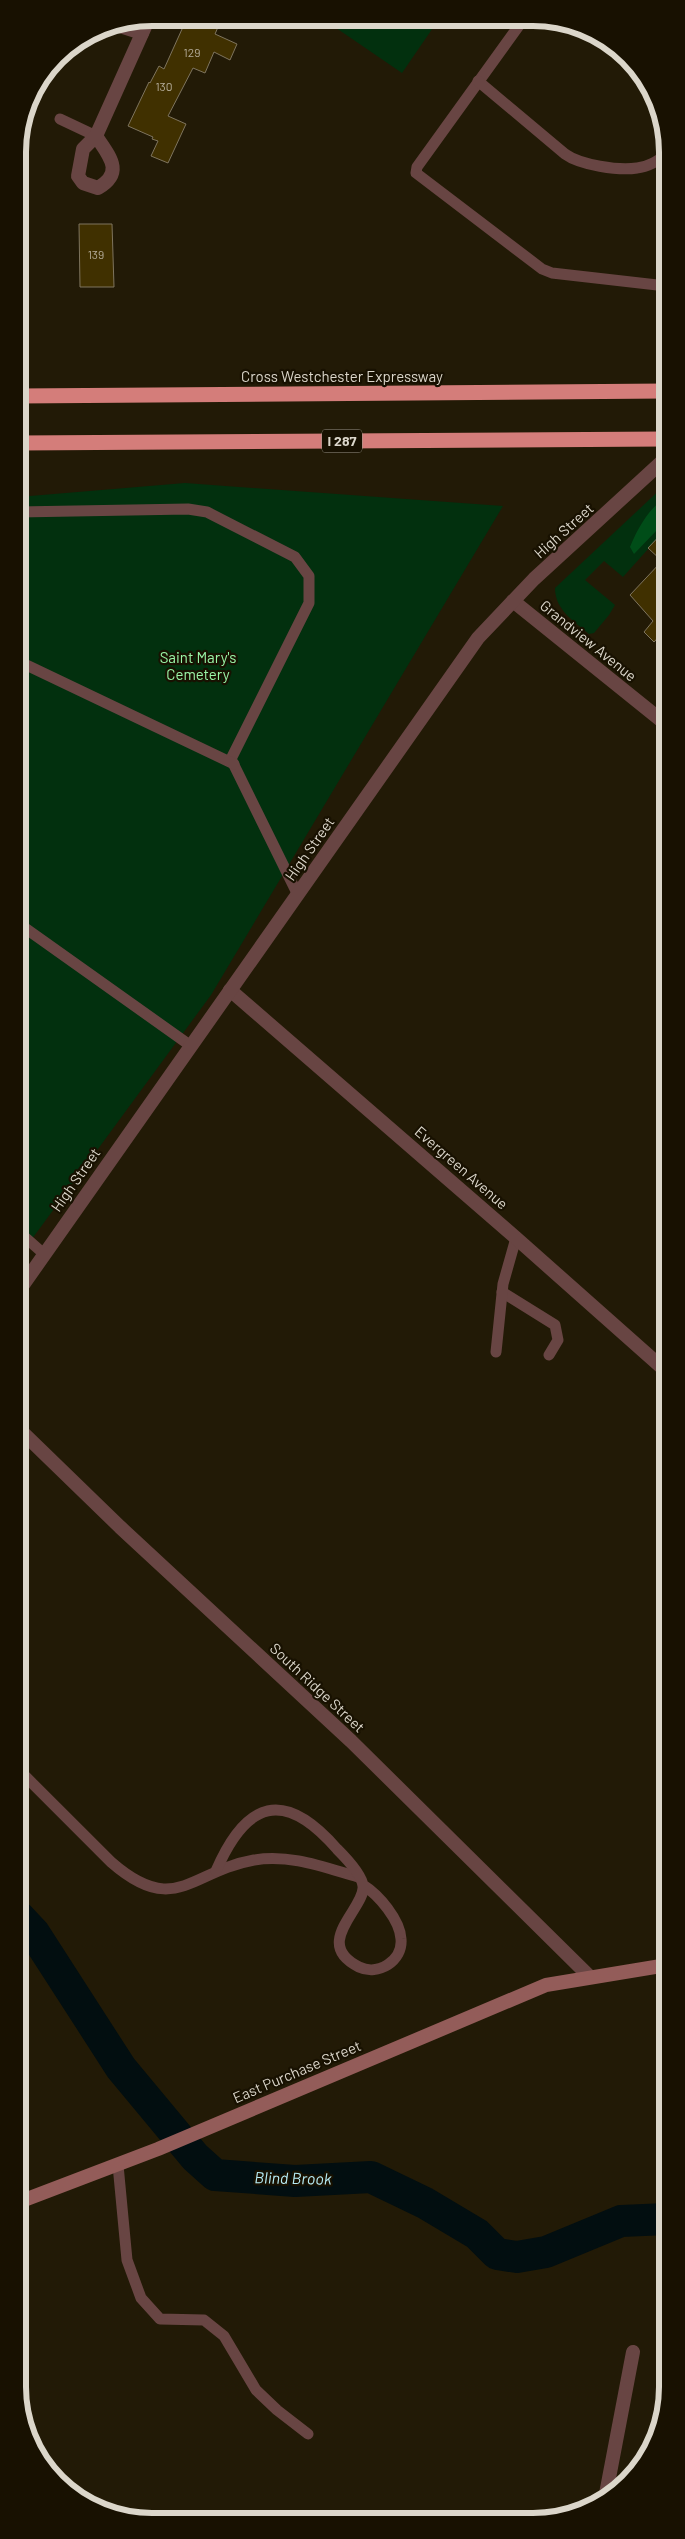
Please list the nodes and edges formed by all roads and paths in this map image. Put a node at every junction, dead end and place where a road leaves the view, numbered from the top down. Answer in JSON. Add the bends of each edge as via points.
{"nodes":[{"id":1,"x":519,"y":26,"type":"edge"},
{"id":2,"x":145,"y":27,"type":"edge"},
{"id":3,"x":129,"y":29,"type":"edge"},
{"id":4,"x":142,"y":34,"type":"junction"},
{"id":5,"x":478,"y":81,"type":"junction"},
{"id":6,"x":60,"y":119,"type":"dead end"},
{"id":7,"x":96,"y":136,"type":"joint"},
{"id":8,"x":659,"y":159,"type":"edge"},
{"id":9,"x":659,"y":285,"type":"edge"},
{"id":10,"x":659,"y":391,"type":"edge"},
{"id":11,"x":27,"y":396,"type":"edge"},
{"id":12,"x":659,"y":439,"type":"edge"},
{"id":13,"x":27,"y":443,"type":"edge"},
{"id":14,"x":659,"y":465,"type":"edge"},
{"id":15,"x":27,"y":512,"type":"edge"},
{"id":16,"x":513,"y":601,"type":"junction"},
{"id":17,"x":27,"y":666,"type":"edge"},
{"id":18,"x":659,"y":718,"type":"edge"},
{"id":19,"x":234,"y":764,"type":"junction"},
{"id":20,"x":298,"y":895,"type":"junction"},
{"id":21,"x":27,"y":929,"type":"edge"},
{"id":22,"x":230,"y":990,"type":"junction"},
{"id":23,"x":191,"y":1046,"type":"junction"},
{"id":24,"x":516,"y":1238,"type":"junction"},
{"id":25,"x":27,"y":1239,"type":"edge"},
{"id":26,"x":44,"y":1254,"type":"junction"},
{"id":27,"x":26,"y":1280,"type":"edge"},
{"id":28,"x":502,"y":1292,"type":"junction"},
{"id":29,"x":496,"y":1352,"type":"dead end"},
{"id":30,"x":549,"y":1355,"type":"dead end"},
{"id":31,"x":658,"y":1364,"type":"edge"},
{"id":32,"x":26,"y":1436,"type":"edge"},
{"id":33,"x":26,"y":1777,"type":"edge"},
{"id":34,"x":216,"y":1871,"type":"junction"},
{"id":35,"x":360,"y":1881,"type":"junction"},
{"id":36,"x":658,"y":1966,"type":"edge"},
{"id":37,"x":589,"y":1976,"type":"junction"},
{"id":38,"x":118,"y":2164,"type":"junction"},
{"id":39,"x":26,"y":2199,"type":"edge"},
{"id":40,"x":633,"y":2352,"type":"dead end"},
{"id":41,"x":308,"y":2434,"type":"dead end"},
{"id":42,"x":607,"y":2488,"type":"edge"}],
"edges":[{"from":1,"to":5,"type":"lane"},
{"from":2,"to":4,"type":"street"},
{"from":3,"to":4,"type":"street"},
{"from":4,"to":7,"type":"street"},
{"from":5,"to":8,"type":"lane","via":[[564,154],[577,161],[636,168]]},
{"from":5,"to":9,"type":"lane","via":[[417,167],[416,173],[542,269],[552,273]]},
{"from":6,"to":7,"type":"lane"},
{"from":10,"to":11,"type":"highway","name":"Cross Westchester Expressway"},
{"from":12,"to":13,"type":"highway","number":"I 287"},
{"from":14,"to":16,"type":"street","name":"High Street"},
{"from":15,"to":19,"type":"lane","via":[[188,509],[207,512],[295,557],[309,576],[308,603],[231,759]]},
{"from":16,"to":18,"type":"street","name":"Grandview Avenue"},
{"from":16,"to":20,"type":"street","name":"High Street","via":[[455,668]]},
{"from":17,"to":19,"type":"lane"},
{"from":19,"to":20,"type":"lane"},
{"from":20,"to":22,"type":"street","name":"High Street"},
{"from":21,"to":23,"type":"lane"},
{"from":22,"to":23,"type":"street","name":"High Street"},
{"from":22,"to":24,"type":"street","name":"Evergreen Avenue"},
{"from":23,"to":26,"type":"street","name":"High Street"},
{"from":24,"to":28,"type":"lane"},
{"from":24,"to":31,"type":"street","name":"Evergreen Avenue"},
{"from":25,"to":26,"type":"lane"},
{"from":26,"to":27,"type":"street","name":"High Street"},
{"from":28,"to":29,"type":"lane"},
{"from":28,"to":30,"type":"lane","via":[[555,1325],[558,1340]]},
{"from":32,"to":37,"type":"street","name":"South Ridge Street","via":[[350,1741]]},
{"from":33,"to":34,"type":"lane","via":[[111,1862],[139,1884],[180,1888]]},
{"from":34,"to":35,"type":"lane","via":[[254,1860],[285,1858],[308,1862]]},
{"from":34,"to":35,"type":"lane","via":[[248,1819],[277,1808],[300,1817],[320,1832],[352,1865]]},
{"from":35,"to":35,"type":"lane","via":[[362,1894],[342,1928],[341,1946],[351,1962],[367,1970],[376,1970],[393,1961],[401,1938],[390,1914]]},
{"from":36,"to":37,"type":"main road","name":"East Purchase Street"},
{"from":37,"to":38,"type":"main road","name":"East Purchase Street","via":[[546,1984],[511,1997]]},
{"from":38,"to":39,"type":"main road","name":"East Purchase Street"},
{"from":38,"to":41,"type":"lane","via":[[128,2260],[141,2298],[160,2319],[204,2320],[224,2336],[256,2390]]},
{"from":40,"to":42,"type":"street"}]}
